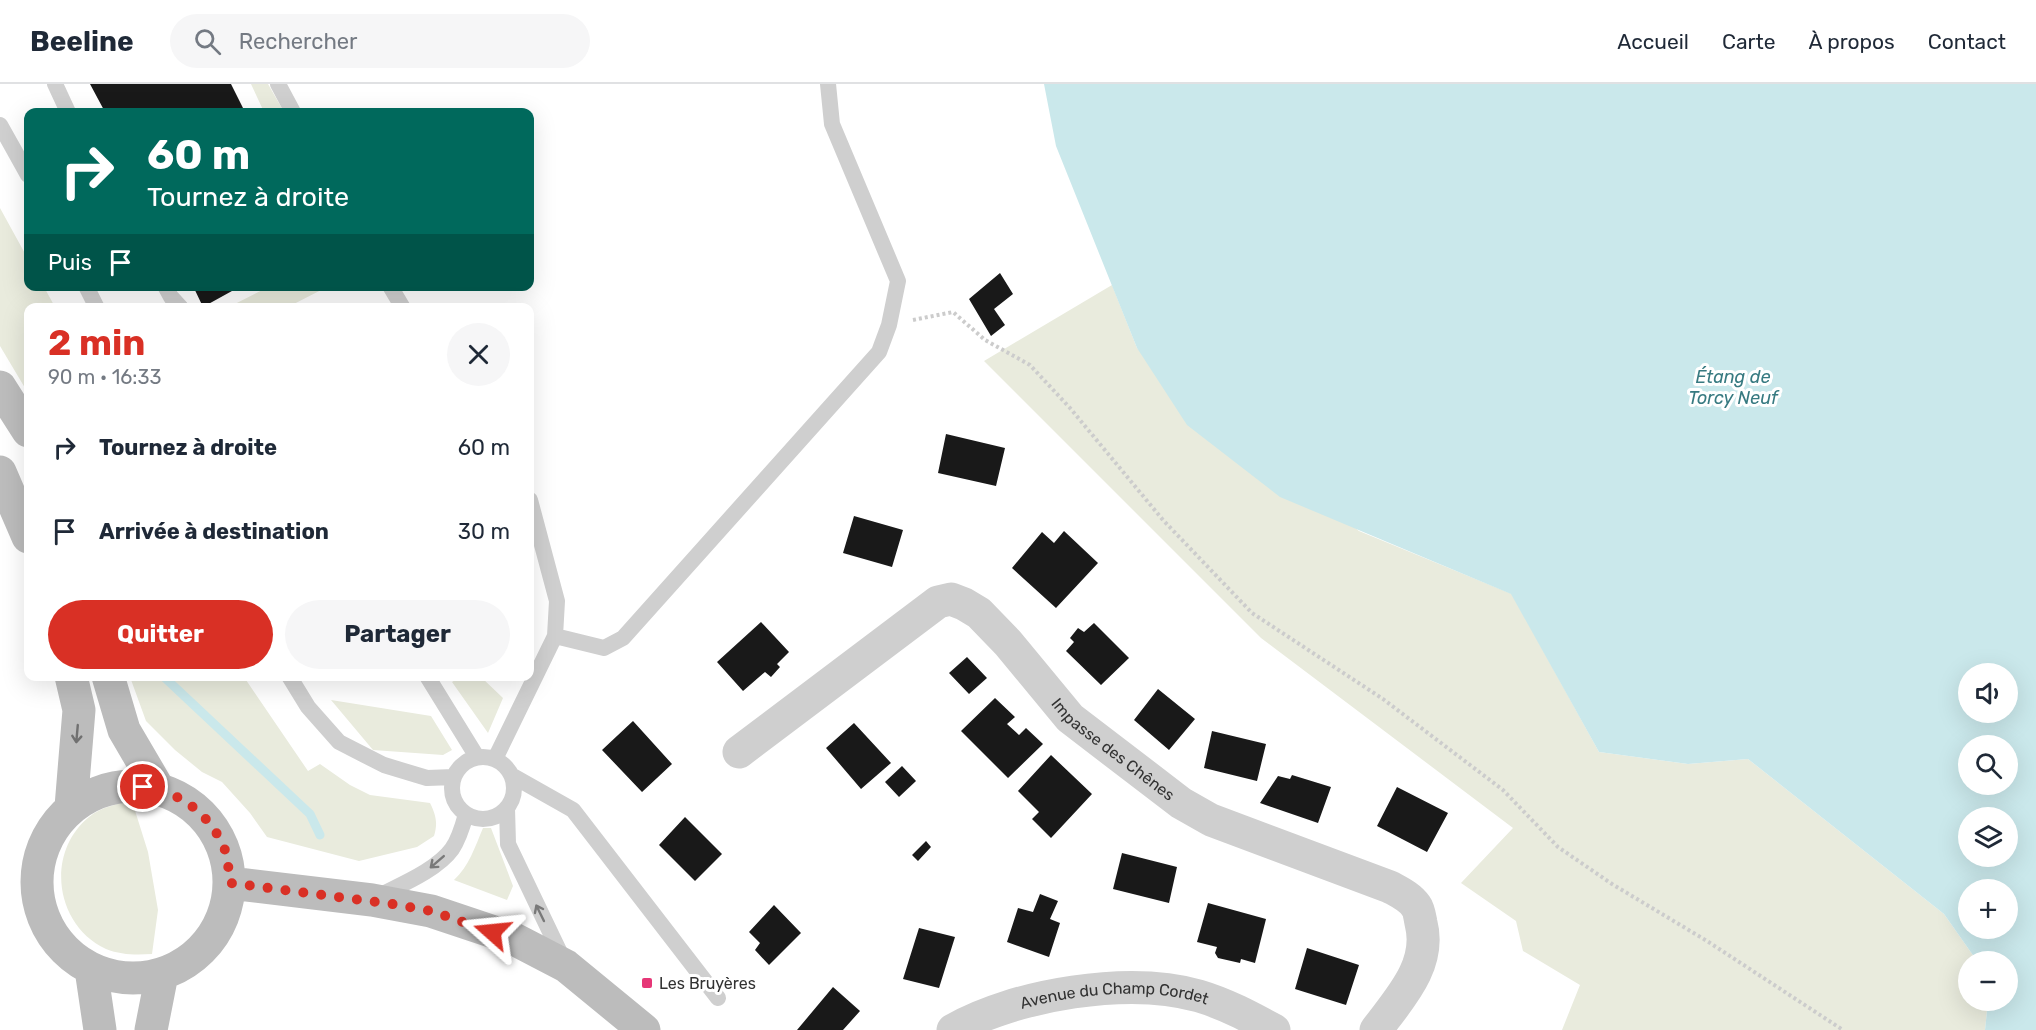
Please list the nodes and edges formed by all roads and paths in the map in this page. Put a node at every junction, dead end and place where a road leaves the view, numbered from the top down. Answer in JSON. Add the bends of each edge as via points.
{"nodes":[{"id":1,"x":55,"y":84,"type":"edge"},
{"id":2,"x":278,"y":84,"type":"edge"},
{"id":3,"x":828,"y":84,"type":"edge"},
{"id":4,"x":66,"y":108,"type":"edge"},
{"id":5,"x":291,"y":108,"type":"edge"},
{"id":6,"x":0,"y":125,"type":"edge"},
{"id":7,"x":24,"y":168,"type":"edge"},
{"id":8,"x":889,"y":325,"type":"junction"},
{"id":9,"x":0,"y":387,"type":"edge"},
{"id":10,"x":24,"y":425,"type":"edge"},
{"id":11,"x":0,"y":472,"type":"edge"},
{"id":12,"x":534,"y":515,"type":"edge"},
{"id":13,"x":24,"y":528,"type":"edge"},
{"id":14,"x":555,"y":636,"type":"junction"},
{"id":15,"x":534,"y":679,"type":"edge"},
{"id":16,"x":72,"y":681,"type":"edge"},
{"id":17,"x":109,"y":681,"type":"edge"},
{"id":18,"x":292,"y":681,"type":"edge"},
{"id":19,"x":431,"y":681,"type":"edge"},
{"id":20,"x":533,"y":681,"type":"edge"},
{"id":21,"x":739,"y":752,"type":"dead end"},
{"id":22,"x":477,"y":758,"type":"junction"},
{"id":23,"x":495,"y":759,"type":"junction"},
{"id":24,"x":511,"y":775,"type":"junction"},
{"id":25,"x":454,"y":777,"type":"junction"},
{"id":26,"x":158,"y":788,"type":"junction"},
{"id":27,"x":70,"y":807,"type":"junction"},
{"id":28,"x":507,"y":808,"type":"junction"},
{"id":29,"x":466,"y":814,"type":"junction"},
{"id":30,"x":230,"y":883,"type":"junction"},
{"id":31,"x":372,"y":900,"type":"junction"},
{"id":32,"x":566,"y":966,"type":"junction"},
{"id":33,"x":91,"y":969,"type":"junction"},
{"id":34,"x":162,"y":974,"type":"junction"},
{"id":35,"x":718,"y":998,"type":"dead end"},
{"id":36,"x":100,"y":1030,"type":"edge"},
{"id":37,"x":151,"y":1030,"type":"edge"},
{"id":38,"x":645,"y":1030,"type":"edge"},
{"id":39,"x":953,"y":1030,"type":"edge"},
{"id":40,"x":1274,"y":1030,"type":"edge"},
{"id":41,"x":1376,"y":1030,"type":"edge"},
{"id":42,"x":1843,"y":1030,"type":"edge"}],
"edges":[{"from":1,"to":4,"type":"lane"},
{"from":2,"to":5,"type":"lane"},
{"from":3,"to":8,"type":"lane","via":[[832,124],[898,281]]},
{"from":6,"to":7,"type":"lane"},
{"from":8,"to":14,"type":"lane","via":[[879,352],[623,638],[604,648]]},
{"from":8,"to":42,"type":"path","via":[[953,312],[985,340],[1030,365],[1163,520],[1252,613],[1383,699],[1494,783],[1558,847]]},
{"from":9,"to":10,"type":"main road"},
{"from":11,"to":13,"type":"main road"},
{"from":12,"to":14,"type":"lane","via":[[557,602]]},
{"from":14,"to":15,"type":"lane"},
{"from":16,"to":27,"type":"main road","one_way":true,"via":[[79,710]]},
{"from":17,"to":26,"type":"main road","via":[[124,730]]},
{"from":18,"to":25,"type":"lane","via":[[308,707],[339,742],[384,765],[427,778]]},
{"from":19,"to":22,"type":"lane"},
{"from":20,"to":23,"type":"lane"},
{"from":21,"to":41,"type":"street","name":"Impasse des Chênes","via":[[938,602],[951,599],[964,604],[979,613],[1008,643],[1070,718],[1181,802],[1211,820],[1390,887],[1418,907],[1423,954],[1413,980]]},
{"from":22,"to":23,"type":"lane"},
{"from":22,"to":25,"type":"lane","via":[[459,768]]},
{"from":23,"to":24,"type":"lane"},
{"from":24,"to":28,"type":"lane","via":[[514,789]]},
{"from":24,"to":35,"type":"lane","via":[[573,810]]},
{"from":25,"to":29,"type":"lane","via":[[455,800]]},
{"from":26,"to":27,"type":"main road","via":[[127,785],[97,792]]},
{"from":26,"to":30,"type":"main road","via":[[187,802],[210,823],[225,851]]},
{"from":27,"to":33,"type":"main road","via":[[50,832],[38,862],[36,894],[46,924],[64,951]]},
{"from":28,"to":29,"type":"lane","via":[[482,819]]},
{"from":32,"to":28,"type":"lane","one_way":true,"via":[[508,844]]},
{"from":29,"to":31,"type":"lane","one_way":true,"via":[[452,849],[427,871]]},
{"from":30,"to":31,"type":"main road"},
{"from":30,"to":34,"type":"main road","via":[[225,913],[211,940],[189,961]]},
{"from":31,"to":32,"type":"main road","via":[[431,911],[512,938]]},
{"from":32,"to":38,"type":"main road"},
{"from":33,"to":34,"type":"main road","via":[[114,977],[138,979]]},
{"from":33,"to":36,"type":"main road"},
{"from":34,"to":37,"type":"main road"},
{"from":39,"to":40,"type":"street","name":"Avenue du Champ Cordet","via":[[1003,1008],[1058,993],[1154,989],[1198,996],[1235,1009]]}]}
